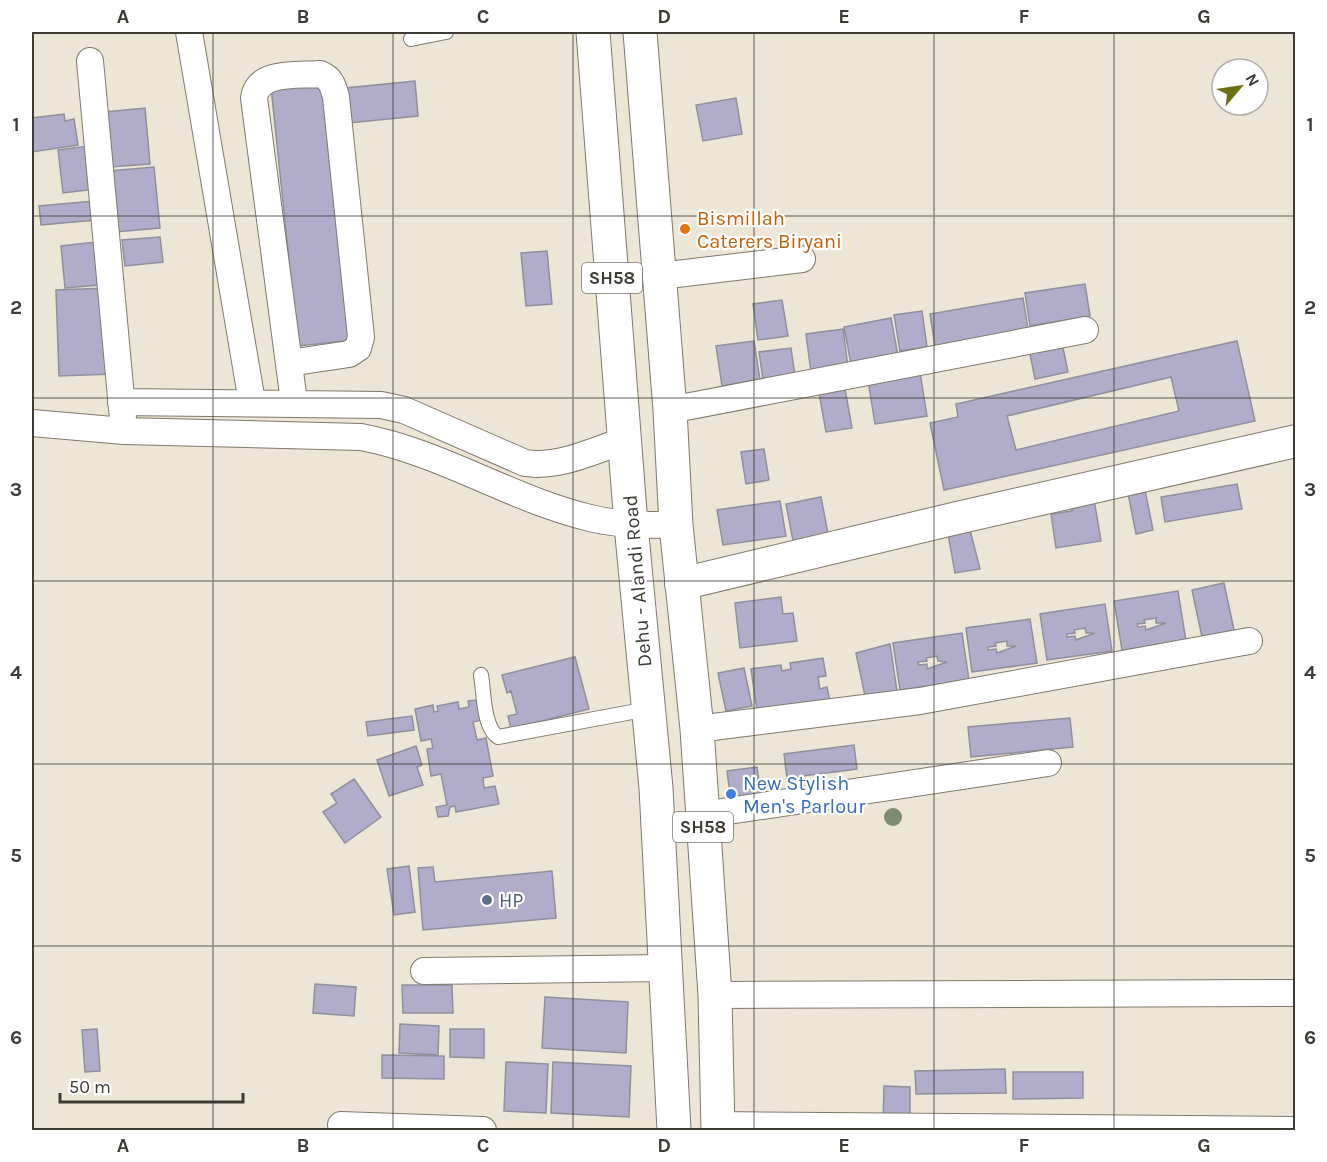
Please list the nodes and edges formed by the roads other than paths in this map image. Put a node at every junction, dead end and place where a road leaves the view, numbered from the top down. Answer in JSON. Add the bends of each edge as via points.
{"nodes":[{"id":1,"x":189,"y":32,"type":"edge"},
{"id":2,"x":446,"y":32,"type":"edge"},
{"id":3,"x":593,"y":32,"type":"edge"},
{"id":4,"x":640,"y":32,"type":"edge"},
{"id":5,"x":411,"y":39,"type":"dead end"},
{"id":6,"x":90,"y":61,"type":"dead end"},
{"id":7,"x":802,"y":259,"type":"dead end"},
{"id":8,"x":660,"y":276,"type":"junction"},
{"id":9,"x":1085,"y":330,"type":"dead end"},
{"id":10,"x":289,"y":363,"type":"junction"},
{"id":11,"x":121,"y":402,"type":"junction"},
{"id":12,"x":252,"y":402,"type":"junction"},
{"id":13,"x":294,"y":402,"type":"junction"},
{"id":14,"x":670,"y":410,"type":"junction"},
{"id":15,"x":32,"y":423,"type":"edge"},
{"id":16,"x":124,"y":431,"type":"junction"},
{"id":17,"x":625,"y":440,"type":"junction"},
{"id":18,"x":1296,"y":441,"type":"edge"},
{"id":19,"x":631,"y":525,"type":"junction"},
{"id":20,"x":676,"y":525,"type":"junction"},
{"id":21,"x":681,"y":584,"type":"junction"},
{"id":22,"x":1249,"y":641,"type":"dead end"},
{"id":23,"x":481,"y":675,"type":"dead end"},
{"id":24,"x":648,"y":709,"type":"junction"},
{"id":25,"x":697,"y":729,"type":"junction"},
{"id":26,"x":1048,"y":763,"type":"dead end"},
{"id":27,"x":702,"y":815,"type":"junction"},
{"id":28,"x":666,"y":968,"type":"junction"},
{"id":29,"x":424,"y":971,"type":"dead end"},
{"id":30,"x":1296,"y":993,"type":"edge"},
{"id":31,"x":715,"y":995,"type":"junction"},
{"id":32,"x":341,"y":1125,"type":"dead end"},
{"id":33,"x":718,"y":1128,"type":"edge"},
{"id":34,"x":1296,"y":1130,"type":"edge"},
{"id":35,"x":483,"y":1131,"type":"edge"},
{"id":36,"x":674,"y":1131,"type":"edge"}],
"edges":[{"from":1,"to":12,"type":"street"},
{"from":2,"to":5,"type":"lane"},
{"from":3,"to":17,"type":"main road","name":"Dehu - Alandi Road","number":"SH58"},
{"from":4,"to":8,"type":"main road","number":"SH58"},
{"from":6,"to":11,"type":"street"},
{"from":7,"to":8,"type":"street"},
{"from":8,"to":14,"type":"main road","number":"SH58"},
{"from":9,"to":14,"type":"street"},
{"from":10,"to":10,"type":"street","via":[[349,354],[358,348],[361,337],[336,97],[327,77],[320,74],[268,79],[255,88]]},
{"from":10,"to":13,"type":"street"},
{"from":11,"to":12,"type":"street"},
{"from":11,"to":16,"type":"street"},
{"from":12,"to":13,"type":"street"},
{"from":13,"to":17,"type":"street","via":[[381,405],[537,465],[562,462]]},
{"from":14,"to":20,"type":"main road","number":"SH58"},
{"from":15,"to":16,"type":"street"},
{"from":16,"to":19,"type":"street","via":[[361,437],[394,443],[536,500],[589,518]]},
{"from":17,"to":19,"type":"main road","name":"Dehu - Alandi Road","number":"SH58"},
{"from":18,"to":21,"type":"street"},
{"from":19,"to":20,"type":"street"},
{"from":19,"to":24,"type":"main road","name":"Dehu - Alandi Road","number":"SH58"},
{"from":20,"to":21,"type":"main road","number":"SH58"},
{"from":21,"to":25,"type":"main road","number":"SH58"},
{"from":22,"to":25,"type":"street","via":[[920,701]]},
{"from":23,"to":24,"type":"lane","via":[[489,724],[498,737]]},
{"from":24,"to":28,"type":"main road","name":"Dehu - Alandi Road","number":"SH58"},
{"from":25,"to":27,"type":"main road","number":"SH58"},
{"from":26,"to":27,"type":"street"},
{"from":27,"to":31,"type":"main road","number":"SH58"},
{"from":28,"to":29,"type":"street"},
{"from":28,"to":36,"type":"main road","name":"Dehu - Alandi Road","number":"SH58"},
{"from":30,"to":31,"type":"street"},
{"from":31,"to":33,"type":"main road","number":"SH58"},
{"from":32,"to":35,"type":"street"},
{"from":33,"to":34,"type":"street"}]}
